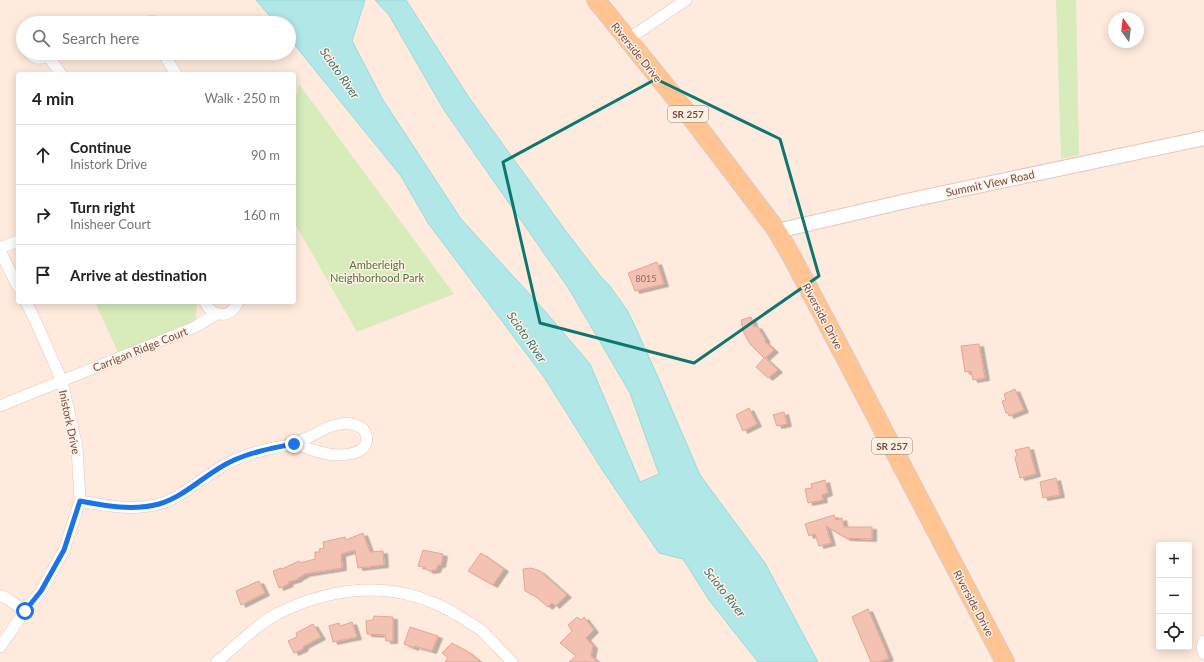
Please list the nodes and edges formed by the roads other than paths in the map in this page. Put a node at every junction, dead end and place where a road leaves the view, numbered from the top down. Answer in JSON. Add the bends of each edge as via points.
{"nodes":[{"id":1,"x":596,"y":0,"type":"edge"},
{"id":2,"x":686,"y":0,"type":"edge"},
{"id":3,"x":627,"y":40,"type":"junction"},
{"id":4,"x":53,"y":60,"type":"edge"},
{"id":5,"x":167,"y":60,"type":"edge"},
{"id":6,"x":60,"y":72,"type":"edge"},
{"id":7,"x":175,"y":72,"type":"edge"},
{"id":8,"x":1204,"y":138,"type":"edge"},
{"id":9,"x":777,"y":231,"type":"junction"},
{"id":10,"x":16,"y":242,"type":"edge"},
{"id":11,"x":0,"y":250,"type":"edge"},
{"id":12,"x":16,"y":283,"type":"edge"},
{"id":13,"x":27,"y":304,"type":"edge"},
{"id":14,"x":206,"y":304,"type":"edge"},
{"id":15,"x":237,"y":304,"type":"edge"},
{"id":16,"x":216,"y":314,"type":"junction"},
{"id":17,"x":62,"y":381,"type":"junction"},
{"id":18,"x":0,"y":406,"type":"edge"},
{"id":19,"x":294,"y":444,"type":"junction"},
{"id":20,"x":80,"y":501,"type":"junction"},
{"id":21,"x":0,"y":595,"type":"edge"},
{"id":22,"x":25,"y":611,"type":"junction"},
{"id":23,"x":1204,"y":641,"type":"edge"},
{"id":24,"x":0,"y":647,"type":"edge"},
{"id":25,"x":1204,"y":654,"type":"edge"},
{"id":26,"x":217,"y":662,"type":"edge"},
{"id":27,"x":512,"y":662,"type":"edge"},
{"id":28,"x":1005,"y":662,"type":"edge"}],
"edges":[{"from":1,"to":3,"type":"main road","name":"Riverside Drive","number":"SR 257"},
{"from":2,"to":3,"type":"street"},
{"from":3,"to":9,"type":"main road","name":"Riverside Drive","number":"SR 257","via":[[693,120]]},
{"from":4,"to":6,"type":"street"},
{"from":5,"to":7,"type":"street"},
{"from":8,"to":9,"type":"street","name":"Summit View Road"},
{"from":9,"to":28,"type":"main road","name":"Riverside Drive","number":"SR 257"},
{"from":10,"to":11,"type":"street"},
{"from":11,"to":12,"type":"street"},
{"from":13,"to":17,"type":"street","name":"Inistork Drive"},
{"from":14,"to":16,"type":"street"},
{"from":15,"to":16,"type":"street","name":"Carrigan Ridge Court","via":[[227,314]]},
{"from":16,"to":17,"type":"street","name":"Carrigan Ridge Court","via":[[195,327]]},
{"from":17,"to":18,"type":"street","name":"Carrigan Ridge Court"},
{"from":17,"to":20,"type":"street","name":"Inistork Drive","via":[[77,447]]},
{"from":19,"to":19,"type":"street","via":[[340,455],[362,449],[366,435],[362,428],[345,424],[328,427]]},
{"from":19,"to":20,"type":"street","via":[[261,450],[230,462],[176,497],[159,504],[122,508]]},
{"from":20,"to":22,"type":"street","name":"Inistork Drive","via":[[64,550],[41,591]]},
{"from":21,"to":22,"type":"street"},
{"from":22,"to":24,"type":"street","name":"Inistork Drive"},
{"from":23,"to":25,"type":"street"},
{"from":26,"to":27,"type":"street","via":[[258,627],[303,602],[348,591],[370,590],[404,593],[437,604],[482,631]]}]}
